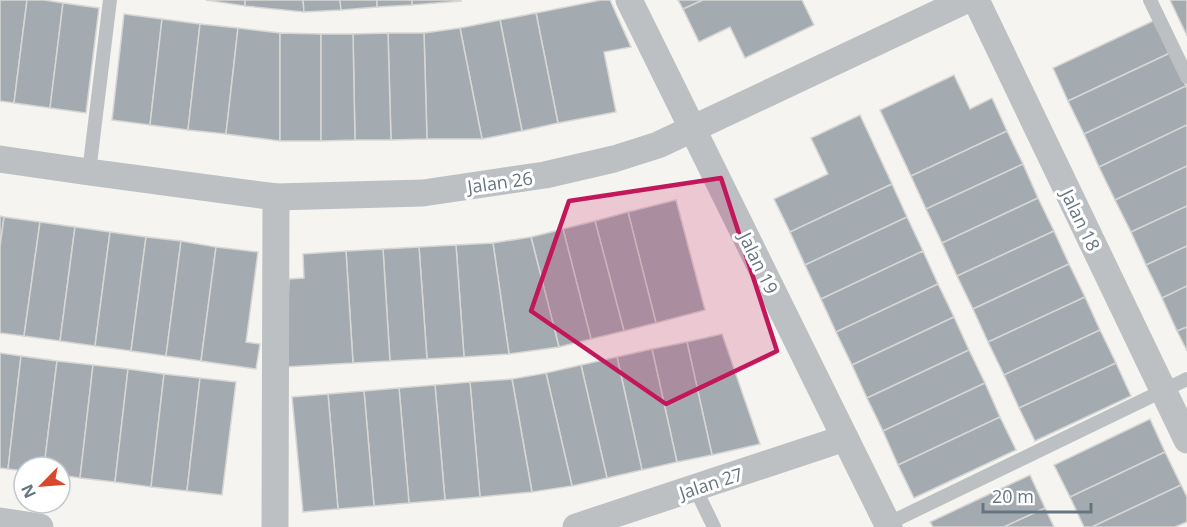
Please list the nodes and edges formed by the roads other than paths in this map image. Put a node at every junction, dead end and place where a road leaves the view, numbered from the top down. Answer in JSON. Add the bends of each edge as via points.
{"nodes":[{"id":1,"x":110,"y":0,"type":"edge"},
{"id":2,"x":629,"y":0,"type":"edge"},
{"id":3,"x":966,"y":0,"type":"edge"},
{"id":4,"x":976,"y":0,"type":"edge"},
{"id":5,"x":1150,"y":0,"type":"edge"},
{"id":6,"x":1187,"y":77,"type":"edge"},
{"id":7,"x":693,"y":129,"type":"junction"},
{"id":8,"x":0,"y":159,"type":"edge"},
{"id":9,"x":89,"y":172,"type":"junction"},
{"id":10,"x":276,"y":197,"type":"junction"},
{"id":11,"x":1187,"y":379,"type":"edge"},
{"id":12,"x":1163,"y":390,"type":"junction"},
{"id":13,"x":845,"y":438,"type":"junction"},
{"id":14,"x":1187,"y":440,"type":"edge"},
{"id":15,"x":695,"y":488,"type":"junction"},
{"id":16,"x":0,"y":521,"type":"edge"},
{"id":17,"x":888,"y":526,"type":"edge"},
{"id":18,"x":40,"y":527,"type":"edge"},
{"id":19,"x":275,"y":527,"type":"edge"},
{"id":20,"x":576,"y":527,"type":"edge"},
{"id":21,"x":714,"y":527,"type":"edge"}],
"edges":[{"from":1,"to":9,"type":"lane"},
{"from":2,"to":7,"type":"street","name":"Jalan 19"},
{"from":3,"to":7,"type":"street","name":"Jalan 26"},
{"from":4,"to":12,"type":"street","name":"Jalan 18"},
{"from":5,"to":6,"type":"lane"},
{"from":7,"to":10,"type":"street","name":"Jalan 26","via":[[658,145],[545,175],[423,193]]},
{"from":7,"to":13,"type":"street","name":"Jalan 19"},
{"from":8,"to":9,"type":"street","name":"Jalan 26"},
{"from":9,"to":10,"type":"street","name":"Jalan 26"},
{"from":10,"to":19,"type":"street"},
{"from":11,"to":12,"type":"lane"},
{"from":12,"to":14,"type":"street","name":"Jalan 18"},
{"from":12,"to":17,"type":"lane"},
{"from":13,"to":15,"type":"street","name":"Jalan 27"},
{"from":13,"to":17,"type":"street","name":"Jalan 19"},
{"from":15,"to":20,"type":"street","name":"Jalan 27"},
{"from":15,"to":21,"type":"lane"},
{"from":16,"to":18,"type":"street"}]}
